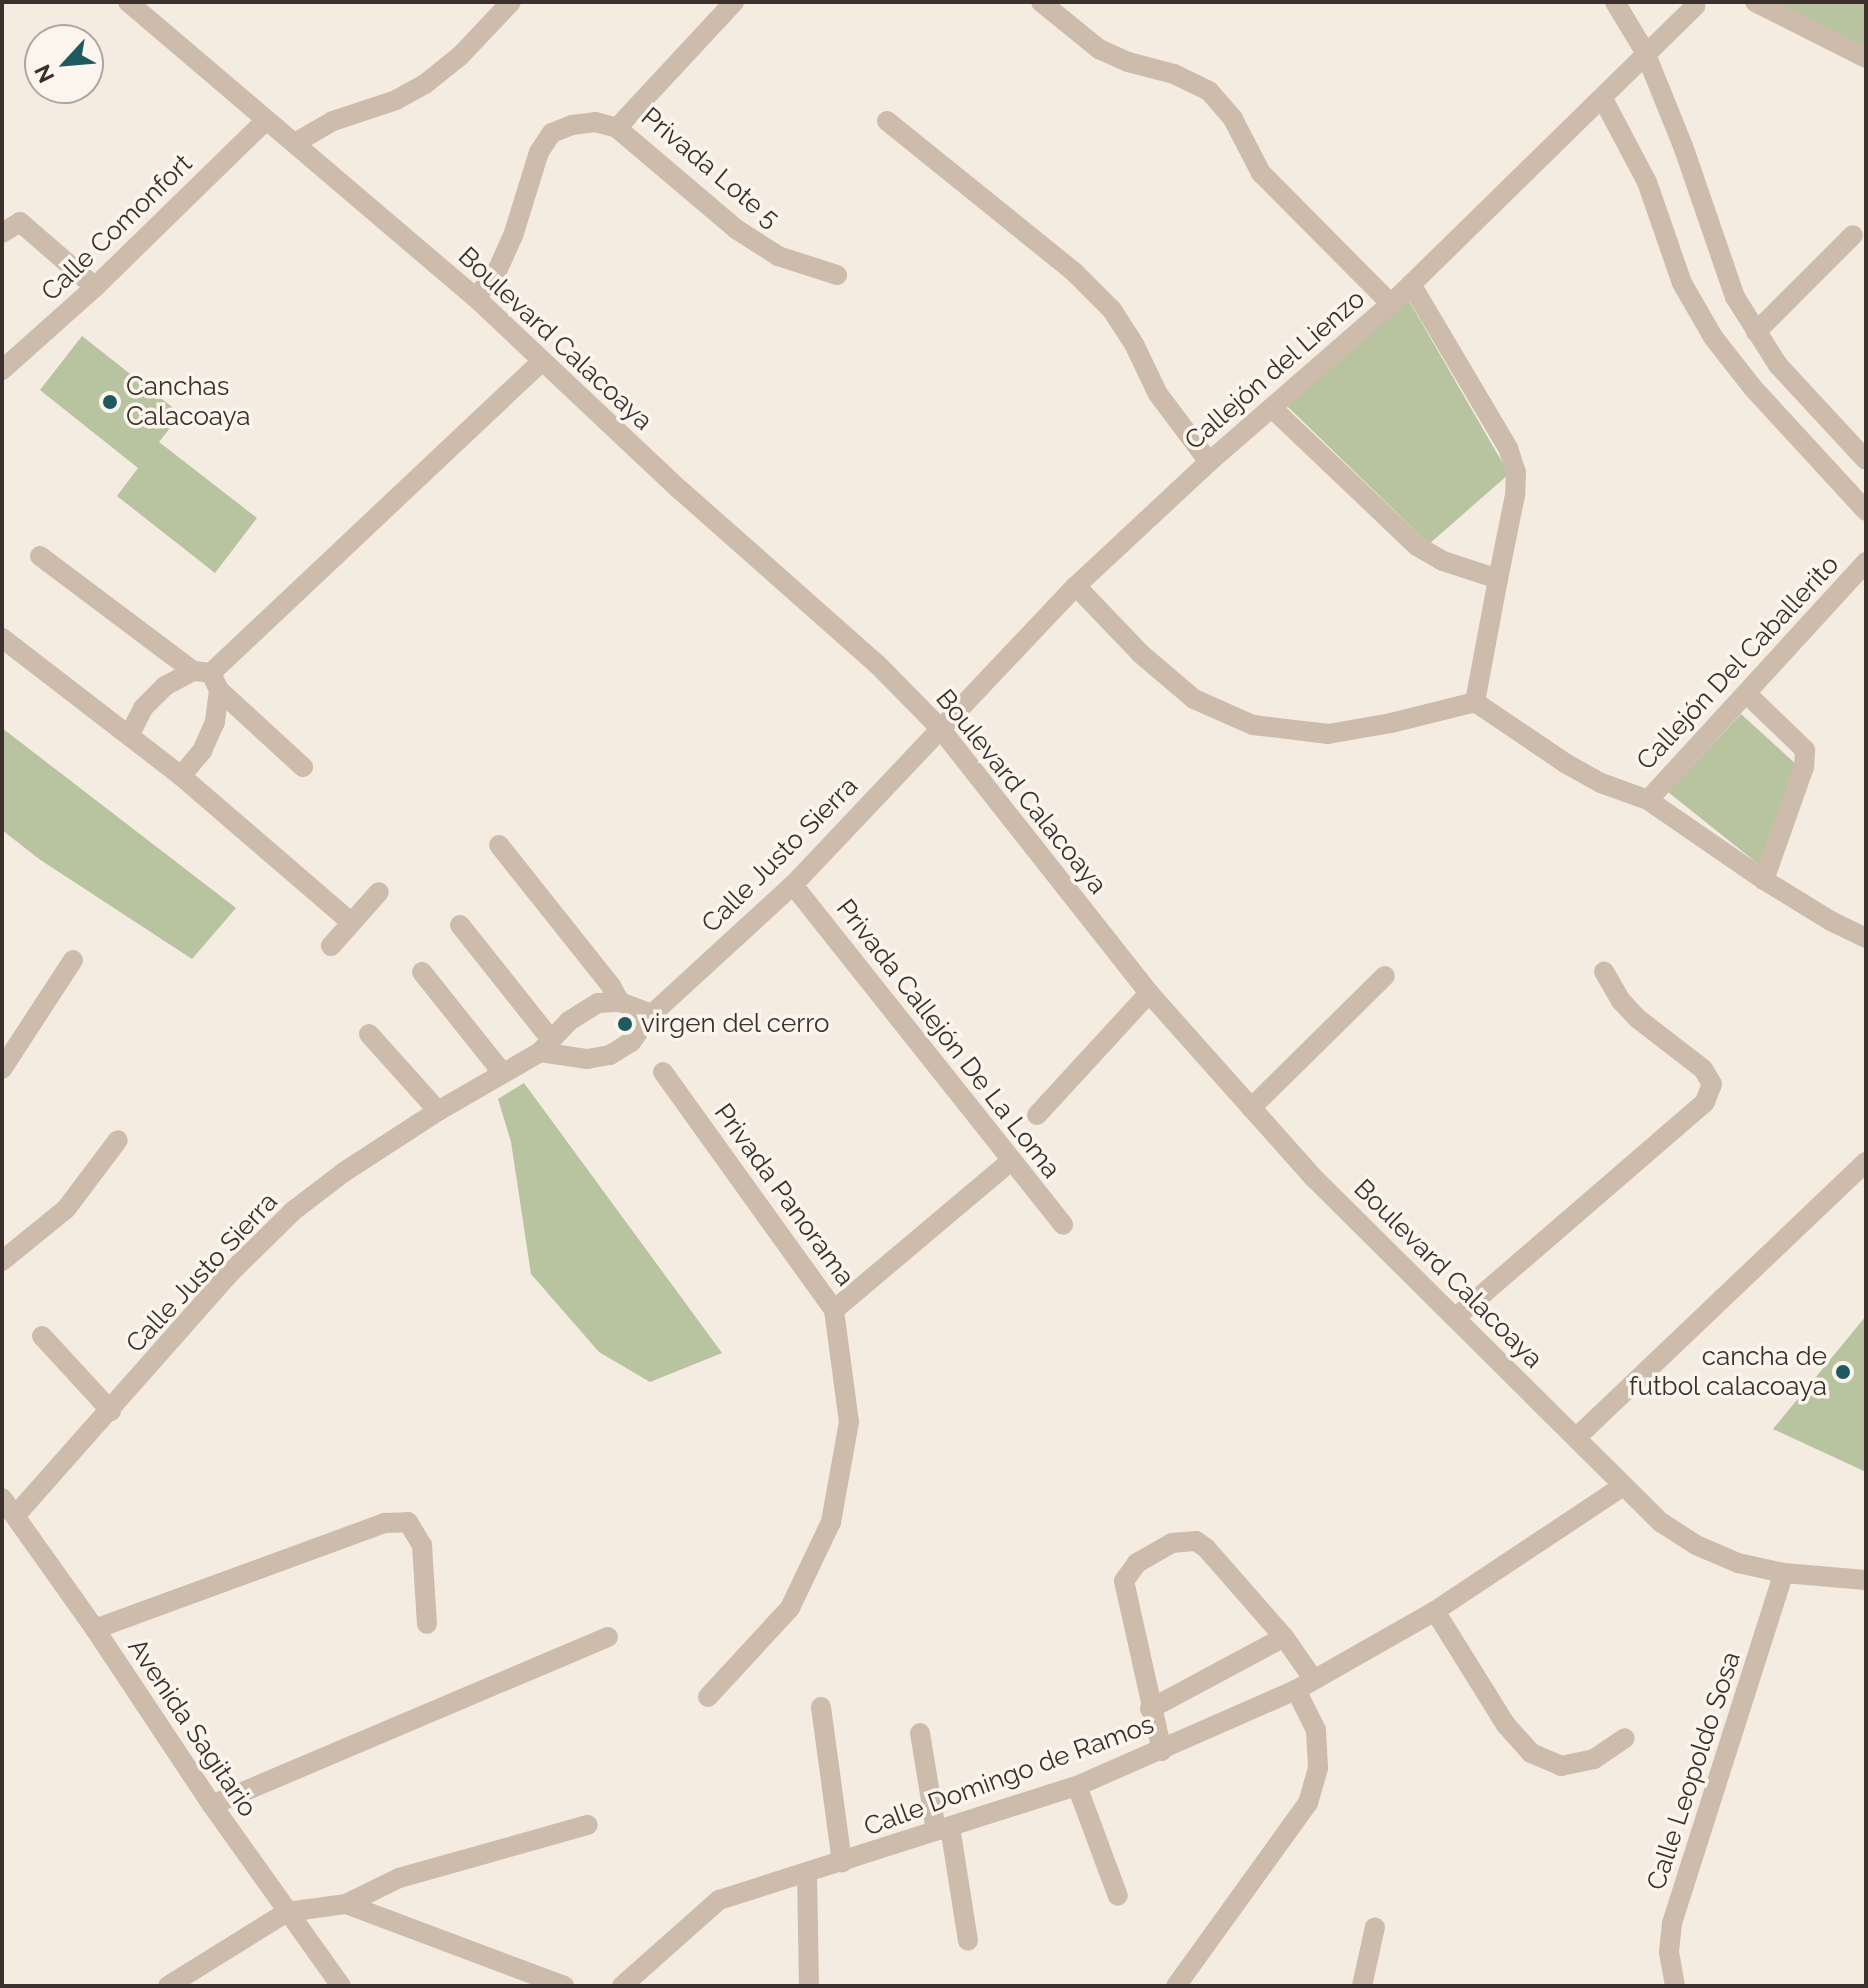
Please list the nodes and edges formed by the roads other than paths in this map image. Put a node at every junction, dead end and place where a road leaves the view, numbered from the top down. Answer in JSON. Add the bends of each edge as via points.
{"nodes":[{"id":1,"x":128,"y":2,"type":"edge"},
{"id":2,"x":511,"y":2,"type":"edge"},
{"id":3,"x":734,"y":2,"type":"edge"},
{"id":4,"x":1041,"y":2,"type":"edge"},
{"id":5,"x":1615,"y":2,"type":"edge"},
{"id":6,"x":1755,"y":2,"type":"edge"},
{"id":7,"x":1695,"y":6,"type":"dead end"},
{"id":8,"x":1645,"y":52,"type":"junction"},
{"id":9,"x":1866,"y":58,"type":"edge"},
{"id":10,"x":1603,"y":99,"type":"junction"},
{"id":11,"x":266,"y":120,"type":"junction"},
{"id":12,"x":887,"y":121,"type":"dead end"},
{"id":13,"x":617,"y":128,"type":"junction"},
{"id":14,"x":295,"y":143,"type":"junction"},
{"id":15,"x":2,"y":233,"type":"edge"},
{"id":16,"x":1853,"y":235,"type":"dead end"},
{"id":17,"x":837,"y":275,"type":"dead end"},
{"id":18,"x":1411,"y":284,"type":"junction"},
{"id":19,"x":95,"y":287,"type":"junction"},
{"id":20,"x":476,"y":298,"type":"junction"},
{"id":21,"x":1391,"y":304,"type":"junction"},
{"id":22,"x":1756,"y":332,"type":"junction"},
{"id":23,"x":542,"y":361,"type":"junction"},
{"id":24,"x":2,"y":370,"type":"edge"},
{"id":25,"x":1272,"y":408,"type":"junction"},
{"id":26,"x":1866,"y":460,"type":"edge"},
{"id":27,"x":1209,"y":462,"type":"junction"},
{"id":28,"x":1866,"y":511,"type":"edge"},
{"id":29,"x":40,"y":556,"type":"dead end"},
{"id":30,"x":1866,"y":562,"type":"edge"},
{"id":31,"x":1498,"y":579,"type":"junction"},
{"id":32,"x":1076,"y":586,"type":"junction"},
{"id":33,"x":2,"y":638,"type":"edge"},
{"id":34,"x":208,"y":678,"type":"junction"},
{"id":35,"x":1747,"y":694,"type":"junction"},
{"id":36,"x":1475,"y":702,"type":"junction"},
{"id":37,"x":939,"y":727,"type":"junction"},
{"id":38,"x":130,"y":734,"type":"junction"},
{"id":39,"x":303,"y":767,"type":"dead end"},
{"id":40,"x":181,"y":776,"type":"junction"},
{"id":41,"x":1648,"y":800,"type":"junction"},
{"id":42,"x":499,"y":845,"type":"dead end"},
{"id":43,"x":1764,"y":880,"type":"junction"},
{"id":44,"x":793,"y":885,"type":"junction"},
{"id":45,"x":379,"y":892,"type":"dead end"},
{"id":46,"x":352,"y":923,"type":"junction"},
{"id":47,"x":460,"y":925,"type":"dead end"},
{"id":48,"x":1866,"y":938,"type":"edge"},
{"id":49,"x":331,"y":946,"type":"dead end"},
{"id":50,"x":73,"y":960,"type":"dead end"},
{"id":51,"x":1604,"y":971,"type":"dead end"},
{"id":52,"x":422,"y":972,"type":"dead end"},
{"id":53,"x":1385,"y":976,"type":"dead end"},
{"id":54,"x":1149,"y":993,"type":"junction"},
{"id":55,"x":620,"y":1002,"type":"junction"},
{"id":56,"x":652,"y":1014,"type":"junction"},
{"id":57,"x":369,"y":1034,"type":"dead end"},
{"id":58,"x":545,"y":1045,"type":"junction"},
{"id":59,"x":2,"y":1069,"type":"edge"},
{"id":60,"x":663,"y":1072,"type":"dead end"},
{"id":61,"x":499,"y":1076,"type":"junction"},
{"id":62,"x":1251,"y":1108,"type":"junction"},
{"id":63,"x":438,"y":1111,"type":"junction"},
{"id":64,"x":1037,"y":1115,"type":"dead end"},
{"id":65,"x":118,"y":1140,"type":"dead end"},
{"id":66,"x":1011,"y":1161,"type":"junction"},
{"id":67,"x":1866,"y":1162,"type":"edge"},
{"id":68,"x":1063,"y":1225,"type":"dead end"},
{"id":69,"x":2,"y":1261,"type":"edge"},
{"id":70,"x":834,"y":1310,"type":"junction"},
{"id":71,"x":1455,"y":1318,"type":"junction"},
{"id":72,"x":42,"y":1336,"type":"dead end"},
{"id":73,"x":111,"y":1411,"type":"junction"},
{"id":74,"x":1577,"y":1437,"type":"junction"},
{"id":75,"x":1623,"y":1486,"type":"junction"},
{"id":76,"x":2,"y":1498,"type":"edge"},
{"id":77,"x":15,"y":1516,"type":"junction"},
{"id":78,"x":1784,"y":1573,"type":"junction"},
{"id":79,"x":1866,"y":1580,"type":"edge"},
{"id":80,"x":1435,"y":1611,"type":"junction"},
{"id":81,"x":427,"y":1624,"type":"dead end"},
{"id":82,"x":95,"y":1629,"type":"junction"},
{"id":83,"x":608,"y":1637,"type":"dead end"},
{"id":84,"x":1284,"y":1637,"type":"junction"},
{"id":85,"x":1305,"y":1685,"type":"junction"},
{"id":86,"x":708,"y":1697,"type":"dead end"},
{"id":87,"x":821,"y":1707,"type":"dead end"},
{"id":88,"x":1150,"y":1709,"type":"junction"},
{"id":89,"x":920,"y":1733,"type":"dead end"},
{"id":90,"x":1625,"y":1738,"type":"dead end"},
{"id":91,"x":1162,"y":1751,"type":"junction"},
{"id":92,"x":1077,"y":1786,"type":"junction"},
{"id":93,"x":212,"y":1805,"type":"junction"},
{"id":94,"x":588,"y":1825,"type":"dead end"},
{"id":95,"x":943,"y":1829,"type":"junction"},
{"id":96,"x":842,"y":1863,"type":"junction"},
{"id":97,"x":807,"y":1873,"type":"junction"},
{"id":98,"x":1118,"y":1896,"type":"dead end"},
{"id":99,"x":346,"y":1904,"type":"junction"},
{"id":100,"x":287,"y":1912,"type":"junction"},
{"id":101,"x":1375,"y":1927,"type":"dead end"},
{"id":102,"x":968,"y":1941,"type":"dead end"},
{"id":103,"x":168,"y":1986,"type":"edge"},
{"id":104,"x":341,"y":1986,"type":"edge"},
{"id":105,"x":564,"y":1986,"type":"edge"},
{"id":106,"x":622,"y":1986,"type":"edge"},
{"id":107,"x":809,"y":1986,"type":"edge"},
{"id":108,"x":1176,"y":1986,"type":"edge"},
{"id":109,"x":1362,"y":1986,"type":"edge"},
{"id":110,"x":1668,"y":1986,"type":"edge"}],
"edges":[{"from":1,"to":11,"type":"street","name":"Boulevard Calacoaya"},
{"from":2,"to":14,"type":"street","via":[[425,84],[396,100],[333,121]]},
{"from":3,"to":13,"type":"street","name":"Privada Lote 5"},
{"from":4,"to":21,"type":"street","via":[[1099,49],[1209,91],[1233,119],[1261,173]]},
{"from":5,"to":8,"type":"street"},
{"from":6,"to":9,"type":"street"},
{"from":7,"to":8,"type":"street","name":"Callejón del Lienzo"},
{"from":8,"to":10,"type":"street","name":"Callejón del Lienzo"},
{"from":8,"to":22,"type":"street","via":[[1735,297]]},
{"from":10,"to":18,"type":"street","name":"Callejón del Lienzo"},
{"from":10,"to":28,"type":"street","via":[[1647,182],[1682,283],[1713,337]]},
{"from":11,"to":14,"type":"street","name":"Boulevard Calacoaya"},
{"from":11,"to":19,"type":"street","name":"Calle Comonfort"},
{"from":12,"to":27,"type":"street","via":[[1074,272],[1112,310],[1158,394]]},
{"from":13,"to":17,"type":"street","name":"Privada Lote 5","via":[[736,229],[778,256]]},
{"from":13,"to":20,"type":"street","via":[[595,122],[552,133],[539,152],[498,269]]},
{"from":14,"to":20,"type":"street","name":"Boulevard Calacoaya"},
{"from":15,"to":19,"type":"street","via":[[20,222]]},
{"from":16,"to":22,"type":"street"},
{"from":18,"to":21,"type":"street","name":"Callejón del Lienzo"},
{"from":18,"to":31,"type":"street","via":[[1508,448],[1516,472]]},
{"from":19,"to":24,"type":"street","name":"Calle Comonfort"},
{"from":20,"to":23,"type":"street","name":"Boulevard Calacoaya"},
{"from":21,"to":25,"type":"street","name":"Callejón del Lienzo"},
{"from":22,"to":26,"type":"street","via":[[1778,365]]},
{"from":23,"to":34,"type":"street"},
{"from":23,"to":37,"type":"street","name":"Boulevard Calacoaya","via":[[877,664]]},
{"from":25,"to":27,"type":"street","name":"Callejón del Lienzo"},
{"from":25,"to":31,"type":"street","via":[[1417,546],[1443,561]]},
{"from":27,"to":32,"type":"street","name":"Callejón del Lienzo"},
{"from":29,"to":34,"type":"street"},
{"from":30,"to":35,"type":"street","name":"Callejón Del Caballerito"},
{"from":31,"to":36,"type":"street"},
{"from":32,"to":36,"type":"street","via":[[1141,654],[1194,699],[1253,725],[1328,734]]},
{"from":32,"to":37,"type":"street","name":"Callejón del Lienzo"},
{"from":33,"to":38,"type":"street"},
{"from":34,"to":38,"type":"street","via":[[165,686],[143,708]]},
{"from":34,"to":39,"type":"street"},
{"from":34,"to":40,"type":"street","via":[[215,722],[202,751]]},
{"from":35,"to":41,"type":"street","name":"Callejón Del Caballerito"},
{"from":35,"to":43,"type":"street","via":[[1805,750],[1804,767]]},
{"from":36,"to":41,"type":"street","via":[[1565,763]]},
{"from":37,"to":44,"type":"street","name":"Calle Justo Sierra"},
{"from":37,"to":54,"type":"street","name":"Boulevard Calacoaya"},
{"from":38,"to":40,"type":"street"},
{"from":40,"to":46,"type":"street"},
{"from":41,"to":43,"type":"street"},
{"from":42,"to":55,"type":"street"},
{"from":43,"to":48,"type":"street"},
{"from":44,"to":56,"type":"street","name":"Calle Justo Sierra"},
{"from":44,"to":66,"type":"street","name":"Privada Callejón De La Loma"},
{"from":45,"to":46,"type":"street"},
{"from":46,"to":49,"type":"street"},
{"from":47,"to":58,"type":"street"},
{"from":50,"to":59,"type":"street"},
{"from":51,"to":71,"type":"street","via":[[1637,1018],[1703,1069],[1712,1084],[1705,1102]]},
{"from":52,"to":61,"type":"street","via":[[497,1066]]},
{"from":53,"to":62,"type":"street"},
{"from":54,"to":62,"type":"street","name":"Boulevard Calacoaya"},
{"from":54,"to":64,"type":"street"},
{"from":55,"to":56,"type":"street"},
{"from":55,"to":58,"type":"street","name":"Calle Justo Sierra","via":[[598,1003]]},
{"from":56,"to":58,"type":"street","name":"Calle Justo Sierra","via":[[631,1042],[610,1055],[587,1059]]},
{"from":57,"to":63,"type":"street"},
{"from":58,"to":61,"type":"street","name":"Calle Justo Sierra"},
{"from":60,"to":70,"type":"street","name":"Privada Panorama"},
{"from":61,"to":63,"type":"street","name":"Calle Justo Sierra"},
{"from":62,"to":71,"type":"street","name":"Boulevard Calacoaya"},
{"from":63,"to":73,"type":"street","name":"Calle Justo Sierra","via":[[293,1211],[230,1273]]},
{"from":65,"to":69,"type":"street","via":[[66,1209]]},
{"from":66,"to":68,"type":"street","name":"Privada Callejón De La Loma"},
{"from":66,"to":70,"type":"street"},
{"from":67,"to":74,"type":"street"},
{"from":70,"to":86,"type":"street","name":"Privada Panorama","via":[[849,1422],[831,1522],[790,1608]]},
{"from":71,"to":74,"type":"street","name":"Boulevard Calacoaya"},
{"from":72,"to":73,"type":"street"},
{"from":73,"to":77,"type":"street","name":"Calle Justo Sierra"},
{"from":74,"to":75,"type":"street","name":"Boulevard Calacoaya"},
{"from":75,"to":78,"type":"street","name":"Boulevard Calacoaya","via":[[1662,1523],[1696,1545],[1738,1563]]},
{"from":75,"to":80,"type":"street","name":"Calle Domingo de Ramos"},
{"from":76,"to":77,"type":"street","name":"Avenida Sagitario"},
{"from":77,"to":82,"type":"street","name":"Avenida Sagitario"},
{"from":78,"to":79,"type":"street","name":"Boulevard Calacoaya"},
{"from":78,"to":110,"type":"street","name":"Calle Leopoldo Sosa","via":[[1672,1923]]},
{"from":80,"to":85,"type":"street","name":"Calle Domingo de Ramos"},
{"from":80,"to":90,"type":"street","via":[[1506,1725],[1531,1753],[1561,1766],[1594,1759]]},
{"from":81,"to":82,"type":"street","via":[[422,1545],[408,1522],[384,1523]]},
{"from":82,"to":93,"type":"street","name":"Avenida Sagitario"},
{"from":83,"to":93,"type":"street"},
{"from":84,"to":85,"type":"street"},
{"from":84,"to":88,"type":"street"},
{"from":84,"to":88,"type":"street","via":[[1206,1548],[1196,1541],[1172,1543],[1137,1563],[1124,1581]]},
{"from":85,"to":91,"type":"street","name":"Calle Domingo de Ramos"},
{"from":85,"to":108,"type":"street","via":[[1318,1768],[1308,1803]]},
{"from":87,"to":96,"type":"street"},
{"from":88,"to":91,"type":"street"},
{"from":89,"to":95,"type":"street"},
{"from":91,"to":92,"type":"street","name":"Calle Domingo de Ramos"},
{"from":92,"to":95,"type":"street","name":"Calle Domingo de Ramos"},
{"from":92,"to":98,"type":"street"},
{"from":93,"to":100,"type":"street","name":"Avenida Sagitario"},
{"from":94,"to":99,"type":"street","via":[[399,1878]]},
{"from":95,"to":96,"type":"street","name":"Calle Domingo de Ramos"},
{"from":95,"to":102,"type":"street"},
{"from":96,"to":97,"type":"street","name":"Calle Domingo de Ramos"},
{"from":97,"to":106,"type":"street","name":"Calle Domingo de Ramos","via":[[719,1900]]},
{"from":97,"to":107,"type":"street"},
{"from":99,"to":100,"type":"street"},
{"from":99,"to":105,"type":"street"},
{"from":100,"to":103,"type":"street"},
{"from":100,"to":104,"type":"street","name":"Avenida Sagitario"},
{"from":101,"to":109,"type":"street"}]}
